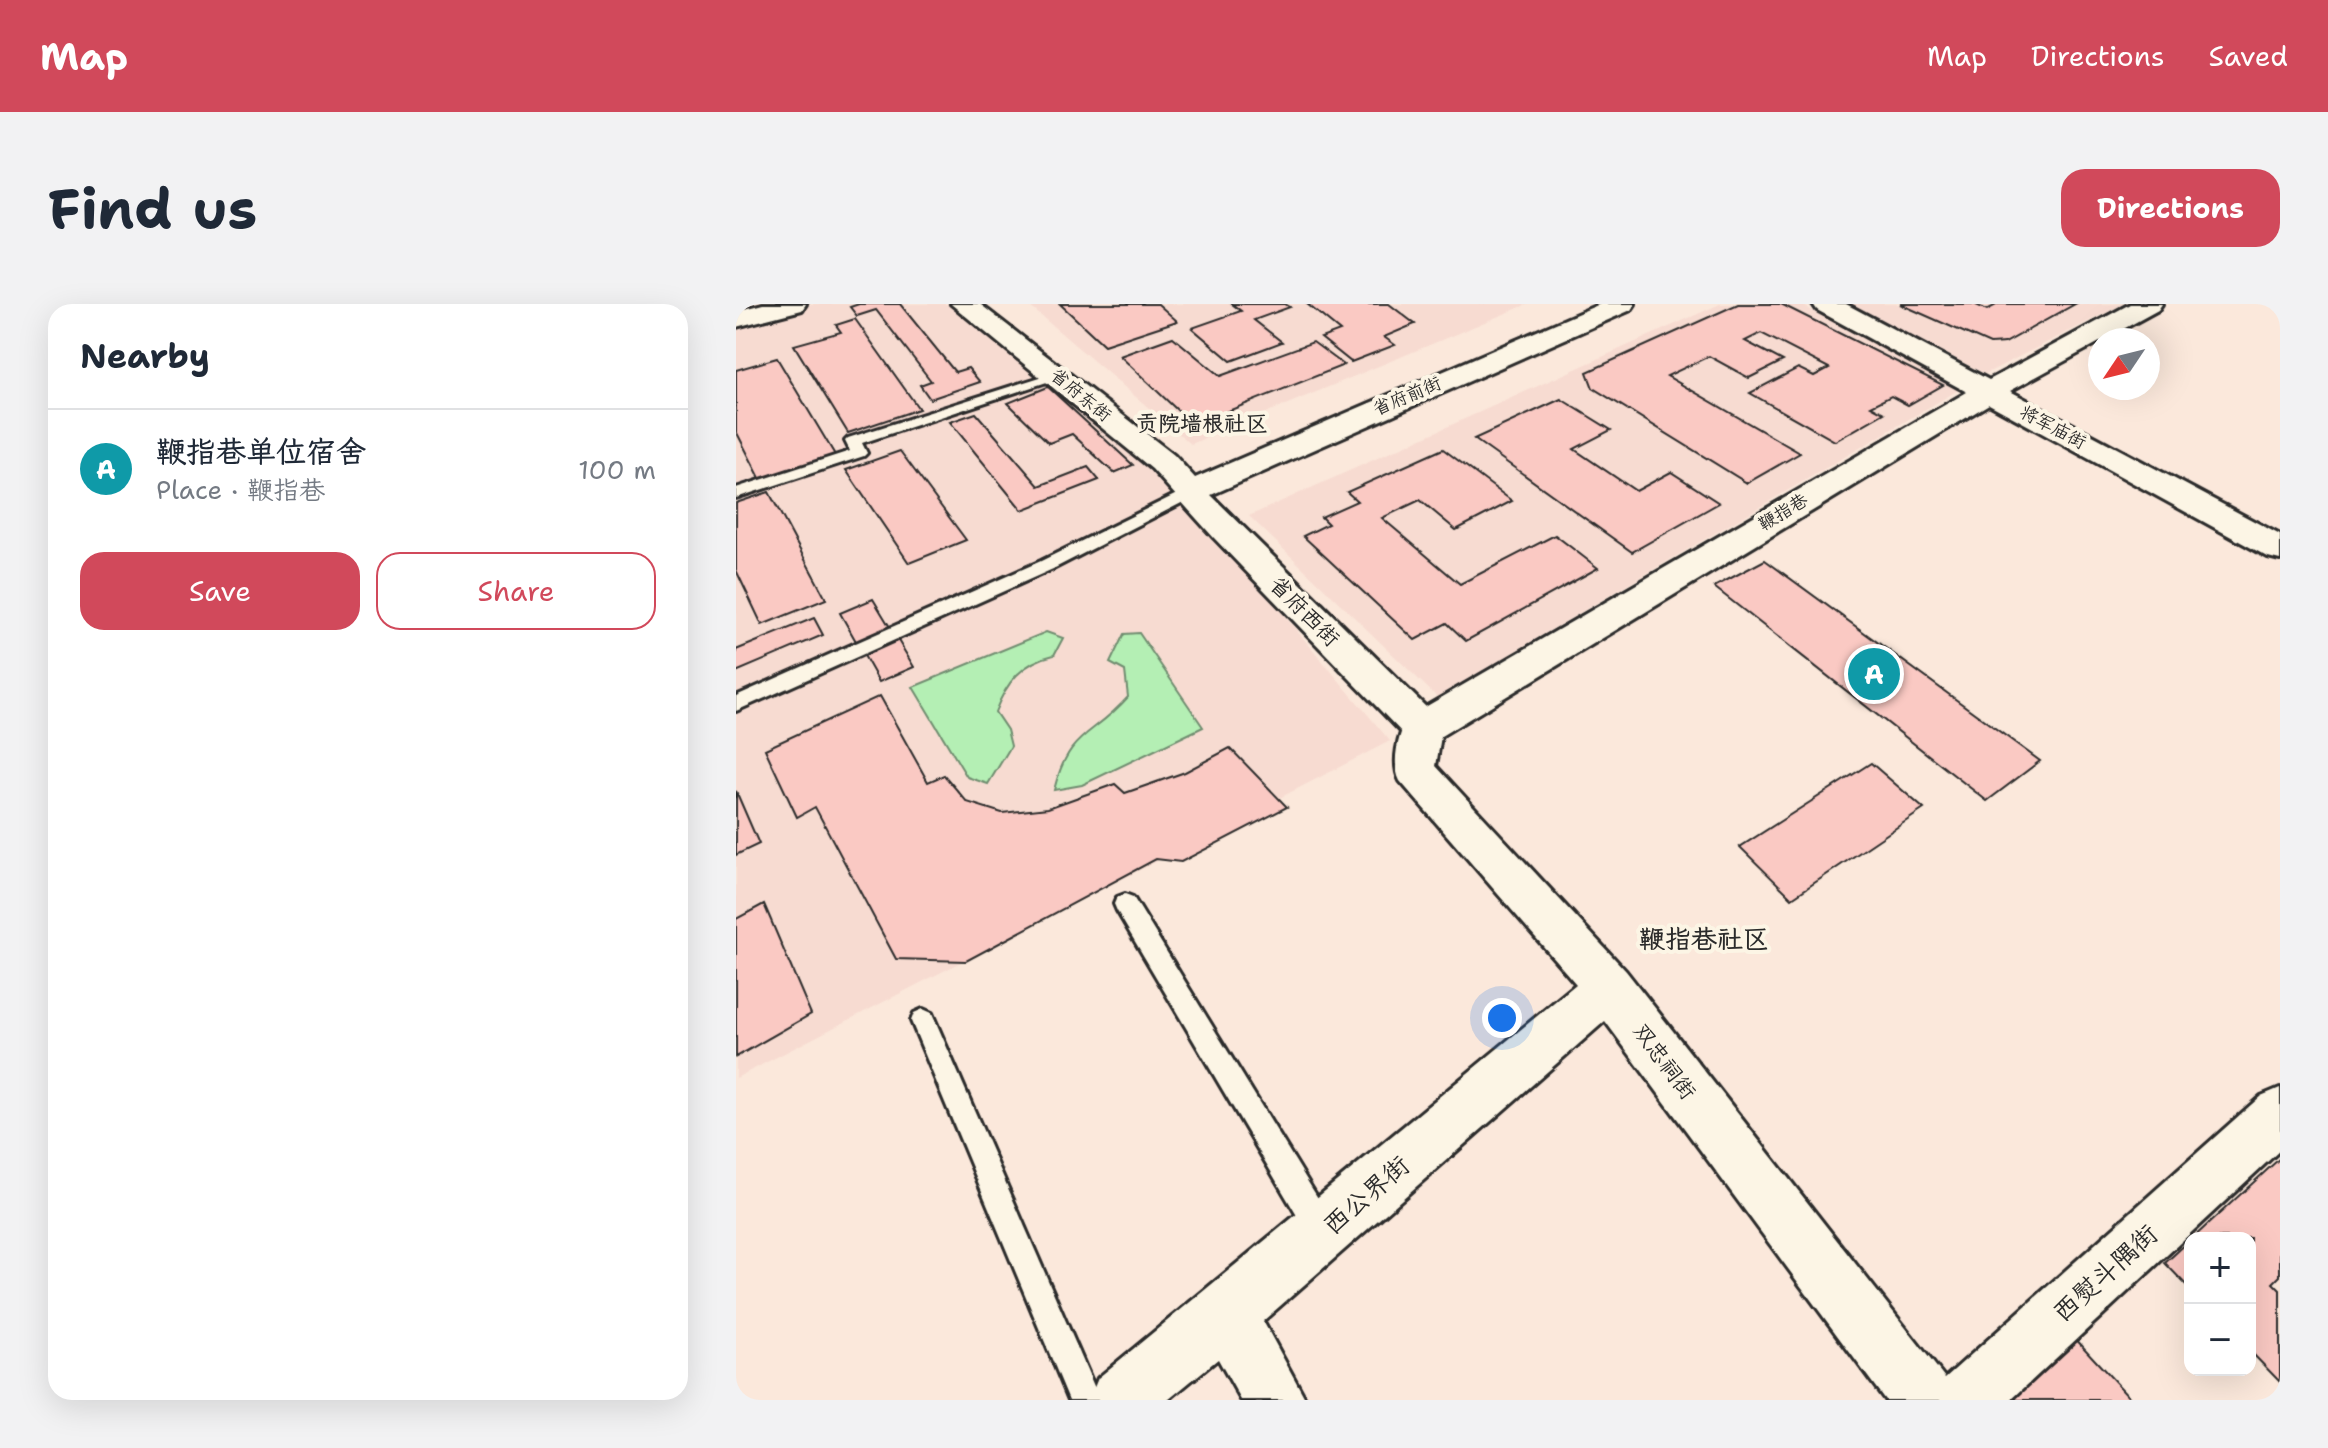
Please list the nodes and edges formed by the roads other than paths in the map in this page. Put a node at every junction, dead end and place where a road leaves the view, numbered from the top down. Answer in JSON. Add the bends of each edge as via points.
{"nodes":[{"id":1,"x":793,"y":304,"type":"edge"},
{"id":2,"x":964,"y":304,"type":"edge"},
{"id":3,"x":1622,"y":304,"type":"edge"},
{"id":4,"x":1826,"y":304,"type":"edge"},
{"id":5,"x":2149,"y":304,"type":"edge"},
{"id":6,"x":736,"y":319,"type":"edge"},
{"id":7,"x":1058,"y":376,"type":"junction"},
{"id":8,"x":1988,"y":392,"type":"junction"},
{"id":9,"x":1193,"y":491,"type":"junction"},
{"id":10,"x":736,"y":493,"type":"edge"},
{"id":11,"x":2280,"y":549,"type":"edge"},
{"id":12,"x":736,"y":704,"type":"edge"},
{"id":13,"x":1422,"y":728,"type":"junction"},
{"id":14,"x":1125,"y":904,"type":"dead end"},
{"id":15,"x":1609,"y":987,"type":"junction"},
{"id":16,"x":923,"y":1021,"type":"dead end"},
{"id":17,"x":2280,"y":1114,"type":"edge"},
{"id":18,"x":1323,"y":1232,"type":"junction"},
{"id":19,"x":1226,"y":1314,"type":"junction"},
{"id":20,"x":1085,"y":1400,"type":"edge"},
{"id":21,"x":1120,"y":1400,"type":"edge"},
{"id":22,"x":1275,"y":1400,"type":"edge"},
{"id":23,"x":1923,"y":1400,"type":"edge"},
{"id":24,"x":1966,"y":1400,"type":"edge"}],
"edges":[{"from":1,"to":6,"type":"street"},
{"from":2,"to":7,"type":"street","name":"省府东街"},
{"from":3,"to":9,"type":"street","name":"省府前街"},
{"from":4,"to":8,"type":"street","name":"将军庙街"},
{"from":5,"to":8,"type":"street","name":"鞭指巷"},
{"from":7,"to":9,"type":"street","name":"省府东街"},
{"from":7,"to":10,"type":"lane","via":[[853,441],[859,453]]},
{"from":8,"to":11,"type":"street","name":"将军庙街"},
{"from":8,"to":13,"type":"street","name":"鞭指巷"},
{"from":9,"to":12,"type":"lane","via":[[1047,565]]},
{"from":9,"to":13,"type":"street","name":"省府西街","via":[[1226,531]]},
{"from":13,"to":15,"type":"street","name":"双忠祠街","via":[[1415,770]]},
{"from":14,"to":18,"type":"lane"},
{"from":15,"to":18,"type":"street","name":"西公界街"},
{"from":15,"to":23,"type":"street","name":"双忠祠街"},
{"from":16,"to":20,"type":"lane"},
{"from":17,"to":24,"type":"street","name":"西熨斗隅街"},
{"from":18,"to":19,"type":"street","name":"西公界街"},
{"from":19,"to":21,"type":"street","name":"西公界街"},
{"from":19,"to":22,"type":"street"}]}
